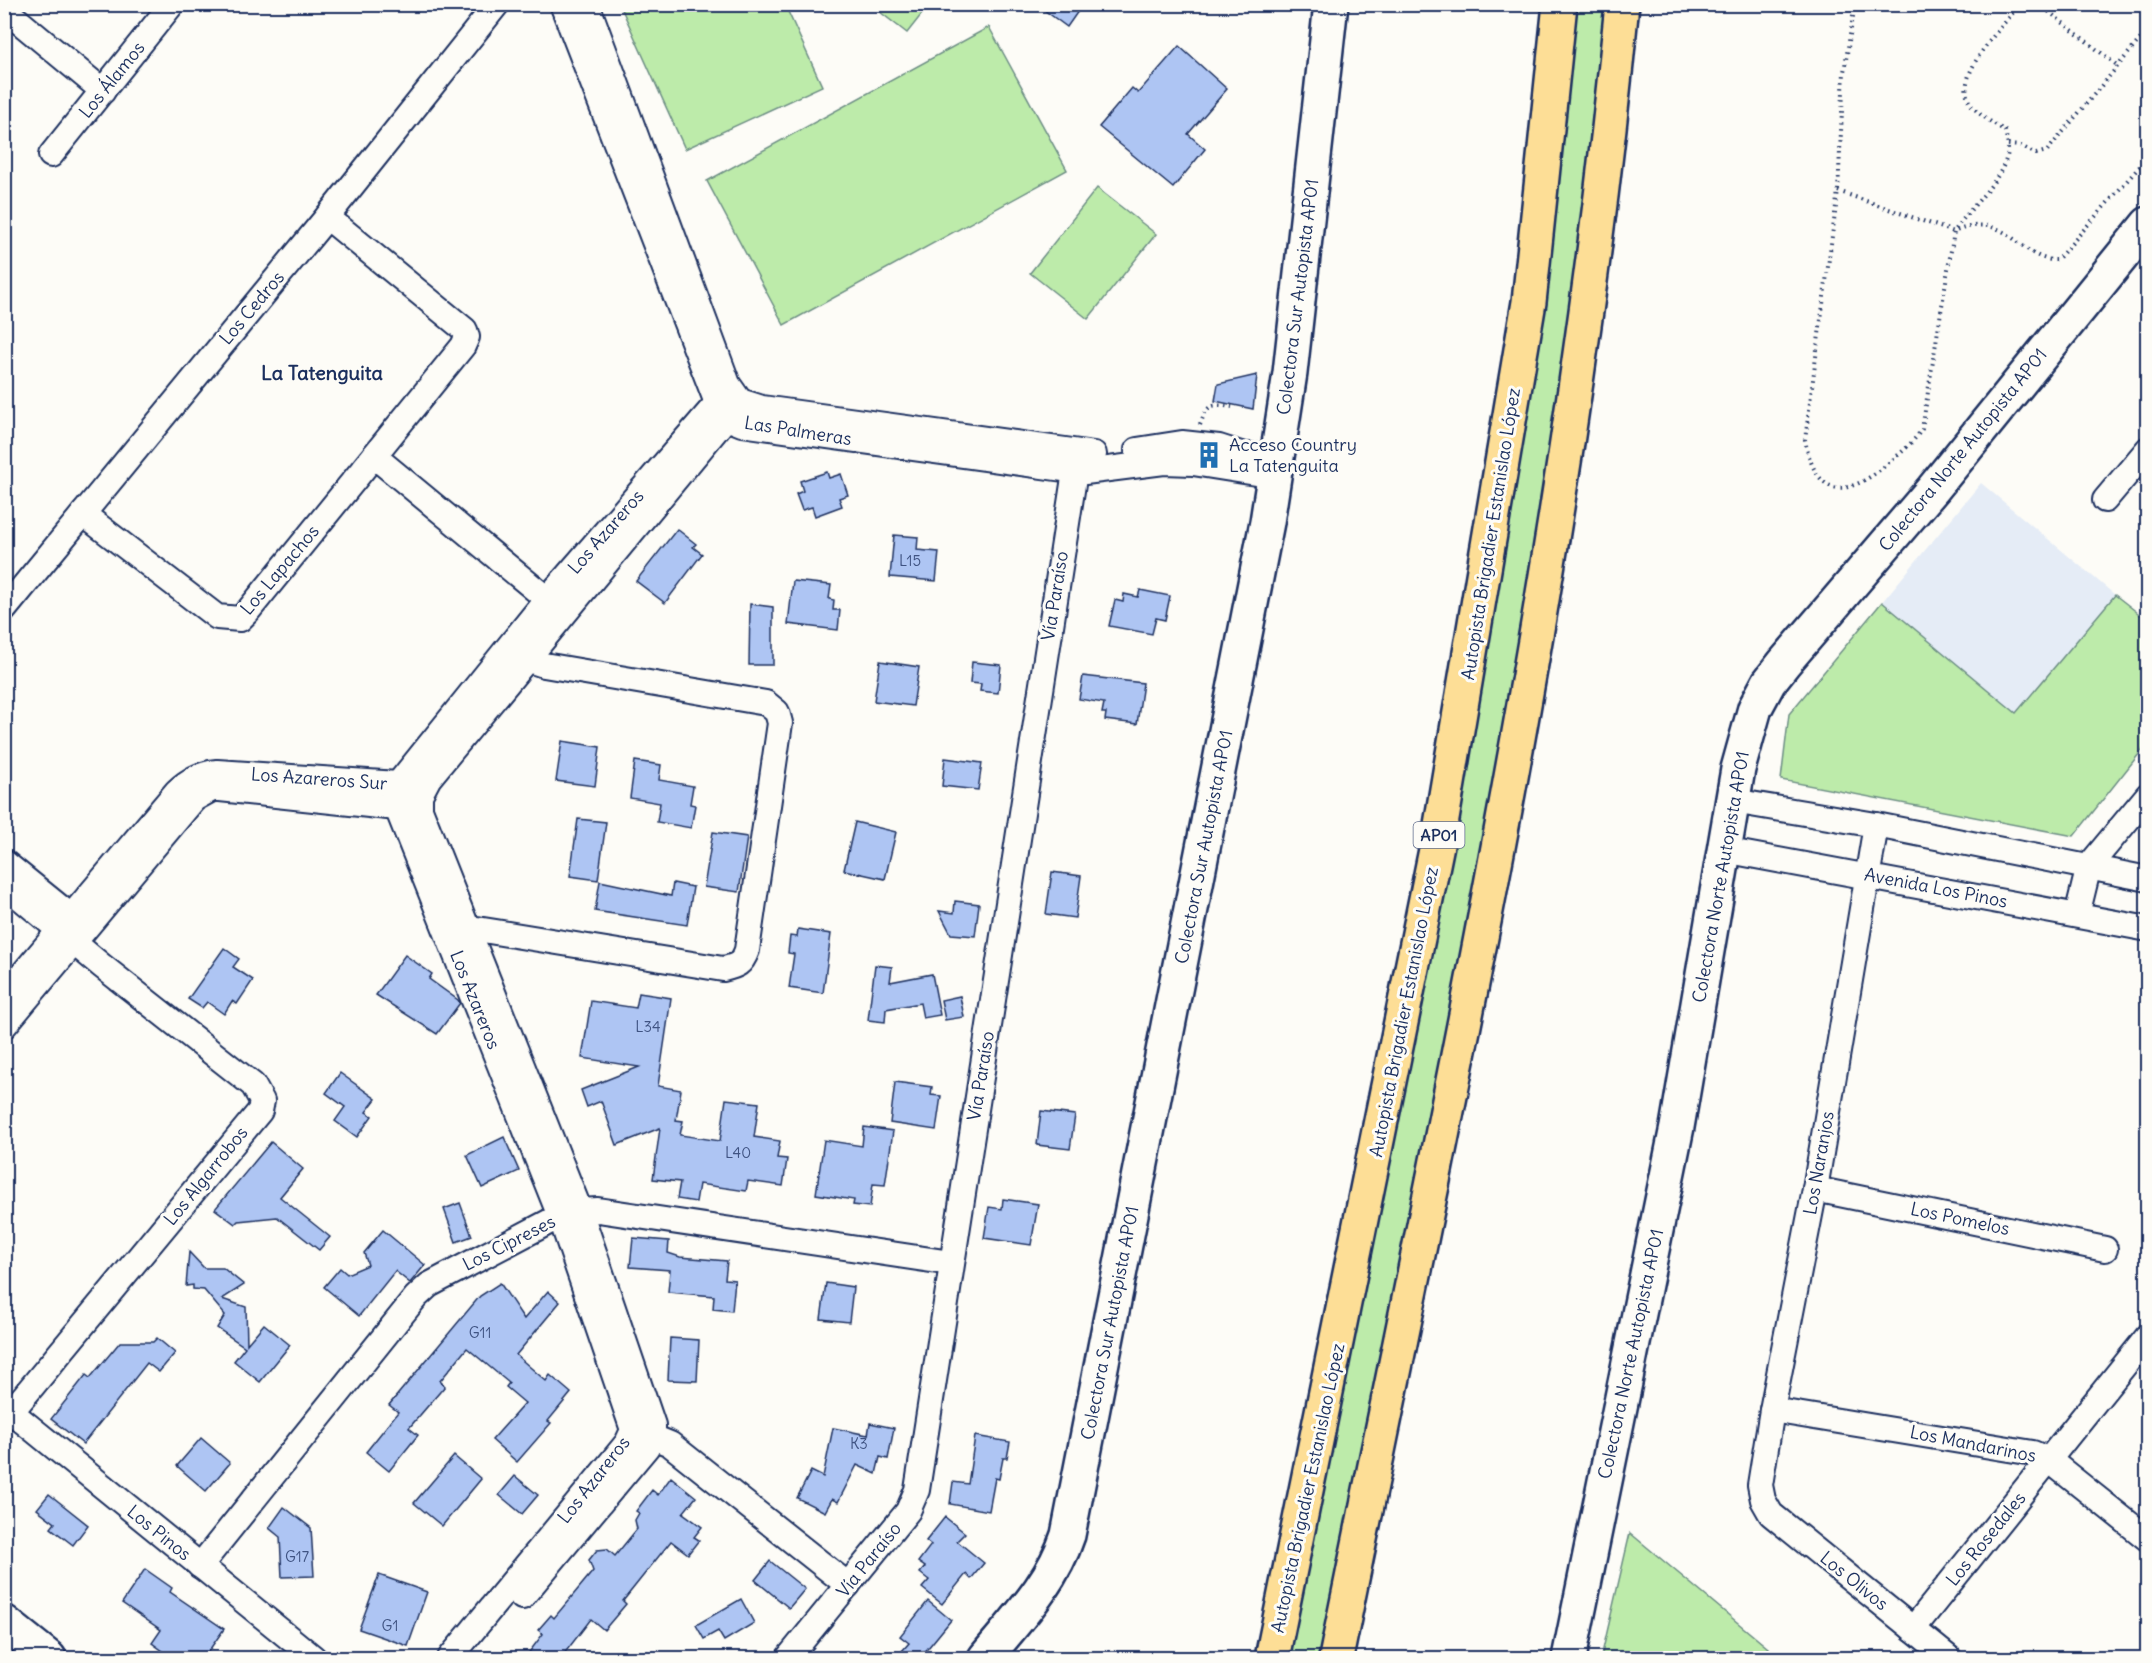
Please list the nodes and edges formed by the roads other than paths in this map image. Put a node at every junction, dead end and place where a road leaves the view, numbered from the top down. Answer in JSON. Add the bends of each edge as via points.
{"nodes":[{"id":1,"x":172,"y":4,"type":"edge"},
{"id":2,"x":497,"y":4,"type":"edge"},
{"id":3,"x":562,"y":4,"type":"edge"},
{"id":4,"x":587,"y":4,"type":"edge"},
{"id":5,"x":1331,"y":4,"type":"edge"},
{"id":6,"x":1560,"y":4,"type":"edge"},
{"id":7,"x":1622,"y":4,"type":"edge"},
{"id":8,"x":4,"y":9,"type":"edge"},
{"id":9,"x":103,"y":91,"type":"junction"},
{"id":10,"x":51,"y":155,"type":"dead end"},
{"id":11,"x":327,"y":217,"type":"junction"},
{"id":12,"x":2148,"y":224,"type":"edge"},
{"id":13,"x":728,"y":407,"type":"junction"},
{"id":14,"x":2148,"y":449,"type":"edge"},
{"id":15,"x":374,"y":456,"type":"junction"},
{"id":16,"x":1077,"y":461,"type":"junction"},
{"id":17,"x":1277,"y":466,"type":"junction"},
{"id":18,"x":2105,"y":500,"type":"dead end"},
{"id":19,"x":82,"y":514,"type":"junction"},
{"id":20,"x":563,"y":593,"type":"junction"},
{"id":21,"x":4,"y":610,"type":"edge"},
{"id":22,"x":529,"y":660,"type":"junction"},
{"id":23,"x":420,"y":795,"type":"junction"},
{"id":24,"x":2148,"y":795,"type":"edge"},
{"id":25,"x":397,"y":796,"type":"junction"},
{"id":26,"x":1733,"y":801,"type":"junction"},
{"id":27,"x":1876,"y":825,"type":"junction"},
{"id":28,"x":1724,"y":850,"type":"junction"},
{"id":29,"x":4,"y":862,"type":"edge"},
{"id":30,"x":2089,"y":866,"type":"junction"},
{"id":31,"x":1868,"y":875,"type":"junction"},
{"id":32,"x":2148,"y":879,"type":"edge"},
{"id":33,"x":4,"y":884,"type":"edge"},
{"id":34,"x":2077,"y":915,"type":"junction"},
{"id":35,"x":74,"y":929,"type":"junction"},
{"id":36,"x":2148,"y":929,"type":"edge"},
{"id":37,"x":459,"y":934,"type":"junction"},
{"id":38,"x":4,"y":996,"type":"edge"},
{"id":39,"x":4,"y":1026,"type":"edge"},
{"id":40,"x":1815,"y":1189,"type":"junction"},
{"id":41,"x":570,"y":1213,"type":"junction"},
{"id":42,"x":2104,"y":1249,"type":"dead end"},
{"id":43,"x":951,"y":1263,"type":"junction"},
{"id":44,"x":2148,"y":1336,"type":"edge"},
{"id":45,"x":8,"y":1409,"type":"edge"},
{"id":46,"x":1772,"y":1410,"type":"junction"},
{"id":47,"x":643,"y":1433,"type":"junction"},
{"id":48,"x":2049,"y":1460,"type":"junction"},
{"id":49,"x":1762,"y":1500,"type":"joint"},
{"id":50,"x":2148,"y":1539,"type":"edge"},
{"id":51,"x":200,"y":1566,"type":"junction"},
{"id":52,"x":848,"y":1585,"type":"junction"},
{"id":53,"x":4,"y":1622,"type":"edge"},
{"id":54,"x":1913,"y":1629,"type":"junction"},
{"id":55,"x":50,"y":1659,"type":"edge"},
{"id":56,"x":314,"y":1659,"type":"edge"},
{"id":57,"x":450,"y":1659,"type":"edge"},
{"id":58,"x":471,"y":1659,"type":"edge"},
{"id":59,"x":788,"y":1659,"type":"edge"},
{"id":60,"x":984,"y":1659,"type":"edge"},
{"id":61,"x":1272,"y":1659,"type":"edge"},
{"id":62,"x":1336,"y":1659,"type":"edge"},
{"id":63,"x":1569,"y":1659,"type":"edge"},
{"id":64,"x":1949,"y":1659,"type":"edge"}],
"edges":[{"from":1,"to":9,"type":"street","name":"Los Álamos"},
{"from":2,"to":11,"type":"street","name":"Los Cedros"},
{"from":3,"to":13,"type":"street"},
{"from":4,"to":13,"type":"street","name":"Las Palmeras","via":[[728,384]]},
{"from":5,"to":17,"type":"main road","name":"Colectora Sur Autopista AP01"},
{"from":6,"to":61,"type":"highway","name":"Autopista Brigadier Estanislao López","number":"AP01","via":[[1529,302],[1445,801]]},
{"from":7,"to":62,"type":"highway","via":[[1587,305],[1502,835]]},
{"from":8,"to":9,"type":"street"},
{"from":9,"to":10,"type":"street","name":"Los Álamos"},
{"from":11,"to":15,"type":"street","name":"Los Lapachos","via":[[465,330],[467,337]]},
{"from":11,"to":19,"type":"street","name":"Los Cedros"},
{"from":12,"to":26,"type":"main road","name":"Colectora Norte Autopista AP01","via":[[1933,489],[1769,682],[1746,735]]},
{"from":13,"to":16,"type":"street","name":"Las Palmeras","via":[[742,423]]},
{"from":13,"to":20,"type":"street","name":"Los Azareros"},
{"from":14,"to":18,"type":"street"},
{"from":15,"to":19,"type":"street","name":"Los Lapachos","via":[[240,619],[217,617]]},
{"from":15,"to":20,"type":"street"},
{"from":16,"to":17,"type":"street","name":"Las Palmeras","via":[[1182,443],[1219,447]]},
{"from":16,"to":17,"type":"street","name":"Las Palmeras","via":[[1085,472],[1164,462]]},
{"from":16,"to":43,"type":"street","name":"Vía Paraíso"},
{"from":17,"to":60,"type":"main road","name":"Colectora Sur Autopista AP01","via":[[1068,1535],[1050,1579]]},
{"from":19,"to":21,"type":"street","name":"Los Cedros"},
{"from":20,"to":22,"type":"street","name":"Los Azareros"},
{"from":20,"to":25,"type":"street","name":"Los Azareros"},
{"from":22,"to":23,"type":"street","name":"Los Azareros","via":[[429,778]]},
{"from":22,"to":37,"type":"street","via":[[766,703],[777,712],[780,723],[747,950],[736,967],[723,969],[477,929]]},
{"from":23,"to":25,"type":"street","name":"Los Azareros Sur"},
{"from":23,"to":37,"type":"street","name":"Los Azareros","via":[[420,809]]},
{"from":24,"to":30,"type":"street"},
{"from":25,"to":35,"type":"street","name":"Los Azareros Sur","via":[[212,789],[194,799]]},
{"from":25,"to":37,"type":"street","name":"Los Azareros"},
{"from":26,"to":27,"type":"street"},
{"from":26,"to":28,"type":"main road","name":"Colectora Norte Autopista AP01"},
{"from":27,"to":30,"type":"street"},
{"from":27,"to":31,"type":"street","name":"Los Naranjos"},
{"from":28,"to":31,"type":"street","name":"Avenida Los Pinos"},
{"from":28,"to":63,"type":"main road","name":"Colectora Norte Autopista AP01","via":[[1677,1127]]},
{"from":29,"to":35,"type":"street"},
{"from":30,"to":32,"type":"street"},
{"from":30,"to":34,"type":"street"},
{"from":31,"to":34,"type":"street","name":"Avenida Los Pinos"},
{"from":31,"to":40,"type":"street","name":"Los Naranjos"},
{"from":33,"to":35,"type":"street"},
{"from":34,"to":36,"type":"street","name":"Avenida Los Pinos"},
{"from":35,"to":38,"type":"street","name":"Los Azareros Sur"},
{"from":35,"to":39,"type":"street","name":"Los Azareros Sur"},
{"from":35,"to":45,"type":"street","name":"Los Algarrobos","via":[[102,966],[253,1085],[262,1101],[260,1111]]},
{"from":37,"to":41,"type":"street","name":"Los Azareros"},
{"from":40,"to":42,"type":"street","name":"Los Pomelos"},
{"from":40,"to":46,"type":"street","name":"Los Naranjos"},
{"from":41,"to":43,"type":"street","name":"Los Cipreses","via":[[598,1210]]},
{"from":41,"to":47,"type":"street","name":"Los Azareros","via":[[652,1425]]},
{"from":41,"to":51,"type":"street","name":"Los Cipreses","via":[[429,1284]]},
{"from":43,"to":52,"type":"street","name":"Vía Paraíso","via":[[917,1490],[908,1511]]},
{"from":44,"to":48,"type":"street","name":"Los Rosedales"},
{"from":45,"to":51,"type":"street","name":"Los Pinos"},
{"from":46,"to":48,"type":"street","name":"Los Mandarinos","via":[[2014,1448]]},
{"from":46,"to":49,"type":"street","name":"Los Naranjos"},
{"from":47,"to":52,"type":"street","via":[[670,1444]]},
{"from":47,"to":57,"type":"street","name":"Los Azareros","via":[[627,1443]]},
{"from":47,"to":58,"type":"street","name":"Los Azareros","via":[[647,1447]]},
{"from":48,"to":50,"type":"street","name":"Los Mandarinos"},
{"from":48,"to":54,"type":"street","name":"Los Rosedales"},
{"from":49,"to":54,"type":"street","name":"Los Olivos","via":[[1771,1514]]},
{"from":51,"to":56,"type":"street","name":"Los Pinos"},
{"from":52,"to":59,"type":"street","name":"Vía Paraíso"},
{"from":53,"to":55,"type":"main road"},
{"from":54,"to":64,"type":"street","name":"Los Olivos"}]}
